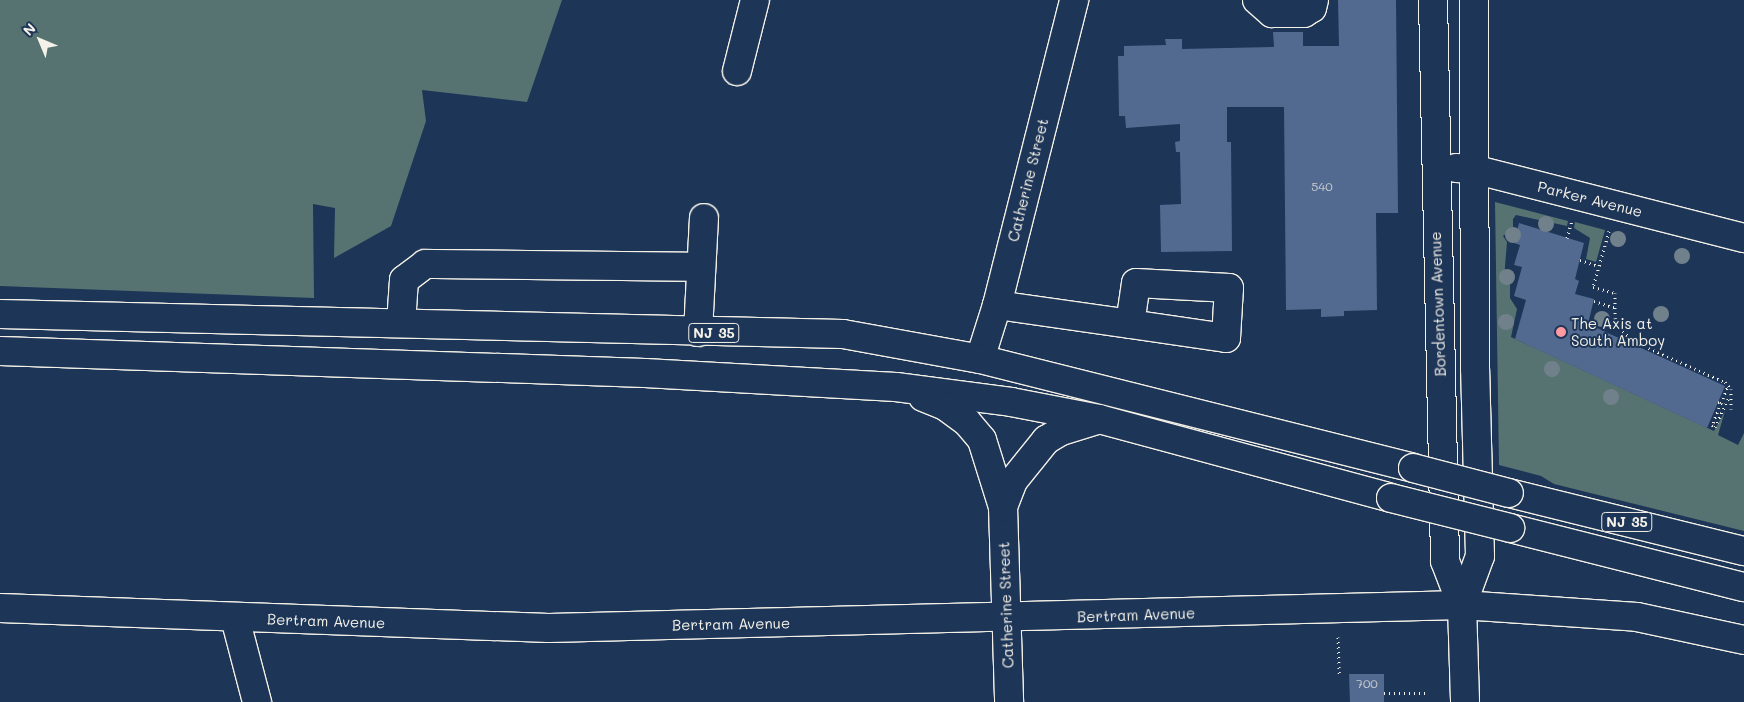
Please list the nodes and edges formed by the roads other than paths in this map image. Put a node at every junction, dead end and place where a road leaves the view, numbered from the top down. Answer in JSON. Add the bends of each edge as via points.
{"nodes":[{"id":1,"x":755,"y":0,"type":"edge"},
{"id":2,"x":1074,"y":0,"type":"edge"},
{"id":3,"x":1257,"y":0,"type":"edge"},
{"id":4,"x":1314,"y":0,"type":"edge"},
{"id":5,"x":1433,"y":0,"type":"edge"},
{"id":6,"x":1474,"y":0,"type":"edge"},
{"id":7,"x":737,"y":71,"type":"dead end"},
{"id":8,"x":1435,"y":167,"type":"junction"},
{"id":9,"x":1473,"y":169,"type":"junction"},
{"id":10,"x":704,"y":218,"type":"dead end"},
{"id":11,"x":1744,"y":238,"type":"edge"},
{"id":12,"x":701,"y":267,"type":"junction"},
{"id":13,"x":996,"y":305,"type":"junction"},
{"id":14,"x":0,"y":314,"type":"edge"},
{"id":15,"x":401,"y":324,"type":"junction"},
{"id":16,"x":1130,"y":324,"type":"dead end"},
{"id":17,"x":698,"y":332,"type":"junction"},
{"id":18,"x":0,"y":350,"type":"edge"},
{"id":19,"x":980,"y":359,"type":"junction"},
{"id":20,"x":1440,"y":360,"type":"junction"},
{"id":21,"x":1475,"y":369,"type":"junction"},
{"id":22,"x":896,"y":387,"type":"junction"},
{"id":23,"x":1099,"y":419,"type":"junction"},
{"id":24,"x":1003,"y":507,"type":"junction"},
{"id":25,"x":1744,"y":551,"type":"edge"},
{"id":26,"x":1744,"y":587,"type":"edge"},
{"id":27,"x":1462,"y":605,"type":"junction"},
{"id":28,"x":0,"y":608,"type":"edge"},
{"id":29,"x":235,"y":618,"type":"junction"},
{"id":30,"x":1006,"y":619,"type":"junction"},
{"id":31,"x":1744,"y":640,"type":"edge"},
{"id":32,"x":257,"y":702,"type":"edge"},
{"id":33,"x":1009,"y":702,"type":"edge"},
{"id":34,"x":1465,"y":702,"type":"edge"}],
"edges":[{"from":1,"to":7,"type":"main road"},
{"from":2,"to":13,"type":"main road","name":"Catherine Street"},
{"from":3,"to":4,"type":"main road","via":[[1272,13],[1304,13],[1312,8]]},
{"from":5,"to":8,"type":"main road","name":"Bordentown Avenue"},
{"from":6,"to":9,"type":"main road","name":"Bordentown Avenue"},
{"from":8,"to":9,"type":"main road","name":"Parker Avenue"},
{"from":8,"to":20,"type":"main road","name":"Bordentown Avenue"},
{"from":9,"to":11,"type":"main road","name":"Parker Avenue"},
{"from":9,"to":21,"type":"main road","name":"Bordentown Avenue"},
{"from":10,"to":12,"type":"main road"},
{"from":12,"to":15,"type":"main road","via":[[424,264],[404,280]]},
{"from":12,"to":17,"type":"main road"},
{"from":13,"to":16,"type":"main road"},
{"from":13,"to":19,"type":"main road","name":"Catherine Street"},
{"from":14,"to":15,"type":"main road","number":"NJ 35"},
{"from":15,"to":17,"type":"main road","number":"NJ 35"},
{"from":17,"to":19,"type":"main road","number":"NJ 35","via":[[843,334]]},
{"from":18,"to":22,"type":"main road","number":"NJ 35","via":[[645,373]]},
{"from":19,"to":25,"type":"main road","number":"NJ 35","bridge":true},
{"from":20,"to":21,"type":"main road"},
{"from":20,"to":27,"type":"main road","name":"Bordentown Avenue","via":[[1445,561]]},
{"from":21,"to":27,"type":"main road","name":"Bordentown Avenue","via":[[1480,556]]},
{"from":22,"to":23,"type":"main road","number":"NJ 35","via":[[1011,402]]},
{"from":22,"to":24,"type":"main road","via":[[945,406],[967,422],[982,440]]},
{"from":23,"to":24,"type":"main road","via":[[1061,431],[1046,440],[1013,481]]},
{"from":23,"to":26,"type":"main road","number":"NJ 35","bridge":true,"via":[[1391,498]]},
{"from":24,"to":30,"type":"main road","name":"Catherine Street"},
{"from":27,"to":30,"type":"main road","name":"Bertram Avenue"},
{"from":27,"to":31,"type":"main road","name":"Bertram Avenue","via":[[1637,617]]},
{"from":27,"to":34,"type":"main road","name":"Bordentown Avenue"},
{"from":28,"to":29,"type":"main road","name":"Bertram Avenue"},
{"from":29,"to":30,"type":"main road","name":"Bertram Avenue","via":[[550,628]]},
{"from":29,"to":32,"type":"main road"},
{"from":30,"to":33,"type":"main road","name":"Catherine Street"}]}
